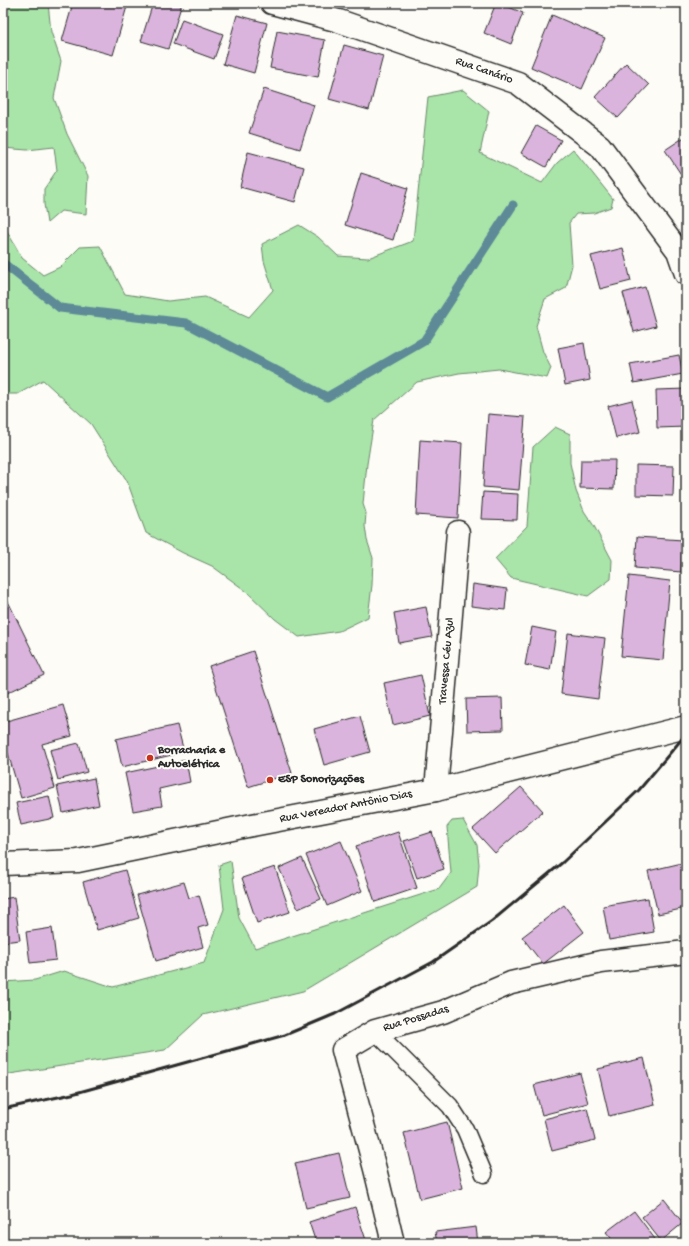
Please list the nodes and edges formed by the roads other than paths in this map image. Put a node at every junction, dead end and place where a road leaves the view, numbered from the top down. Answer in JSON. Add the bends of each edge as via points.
{"nodes":[{"id":1,"x":272,"y":3,"type":"edge"},
{"id":2,"x":686,"y":274,"type":"edge"},
{"id":3,"x":458,"y":532,"type":"dead end"},
{"id":4,"x":686,"y":727,"type":"edge"},
{"id":5,"x":436,"y":790,"type":"junction"},
{"id":6,"x":3,"y":864,"type":"edge"},
{"id":7,"x":686,"y":952,"type":"edge"},
{"id":8,"x":375,"y":1031,"type":"junction"},
{"id":9,"x":484,"y":1174,"type":"dead end"},
{"id":10,"x":393,"y":1243,"type":"edge"}],
"edges":[{"from":1,"to":2,"type":"street","name":"Rua Canário","via":[[339,21],[518,83],[600,146],[678,250]]},
{"from":3,"to":5,"type":"street","name":"Travessa Céu Azul"},
{"from":4,"to":5,"type":"street","name":"Rua Vereador Antônio Dias"},
{"from":5,"to":6,"type":"street","name":"Rua Vereador Antônio Dias","via":[[78,860]]},
{"from":7,"to":8,"type":"street","name":"Rua Possadas","via":[[601,962],[566,969],[511,983],[443,1012]]},
{"from":8,"to":9,"type":"lane","via":[[450,1106],[465,1129]]},
{"from":8,"to":10,"type":"street","name":"Rua Possadas","via":[[343,1050]]}]}
